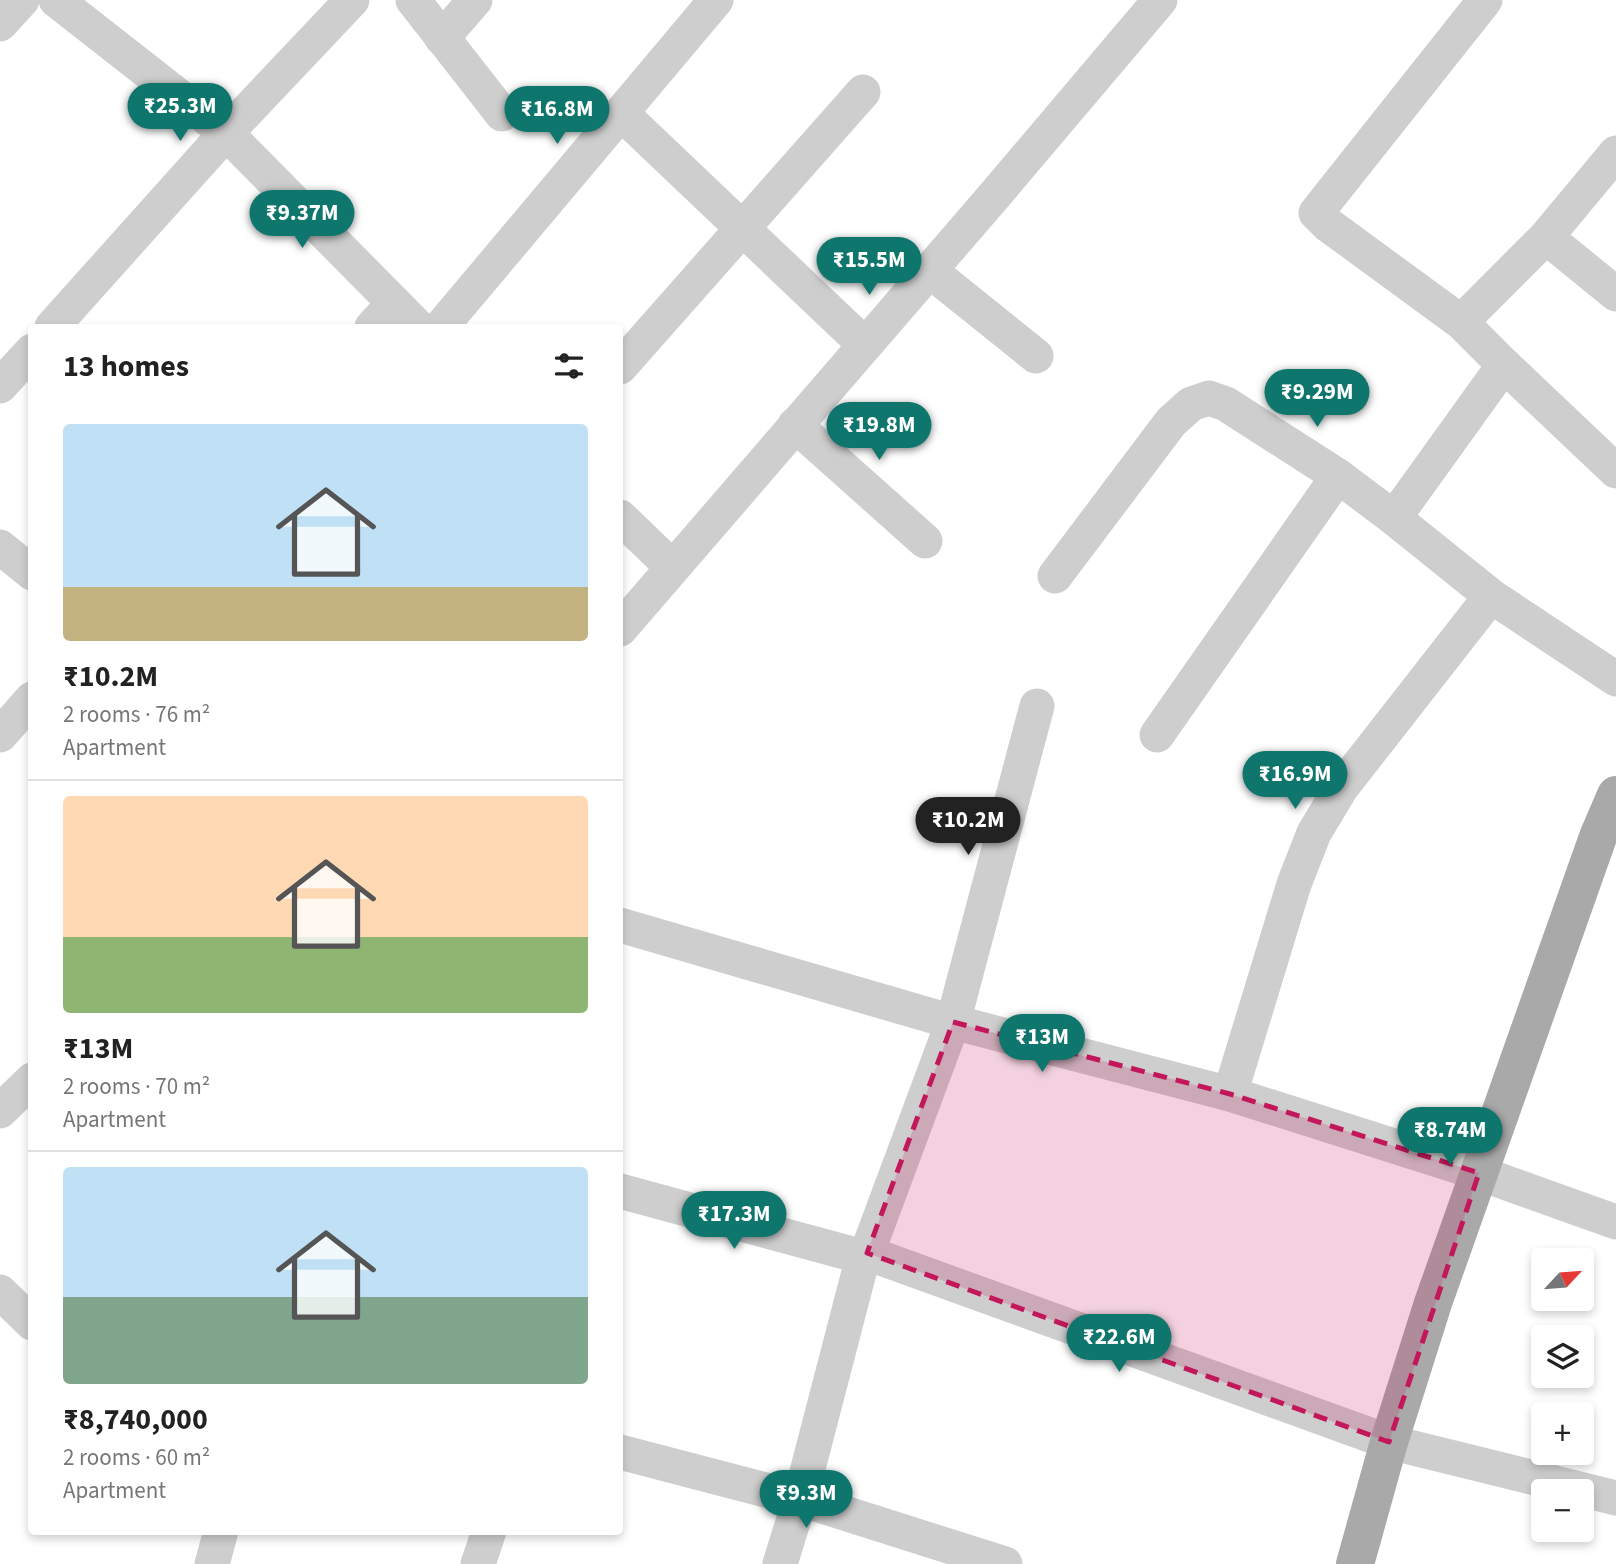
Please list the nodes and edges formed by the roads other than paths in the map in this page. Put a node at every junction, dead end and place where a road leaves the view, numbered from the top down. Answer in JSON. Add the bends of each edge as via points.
{"nodes":[{"id":1,"x":22,"y":0,"type":"edge"},
{"id":2,"x":55,"y":0,"type":"edge"},
{"id":3,"x":352,"y":0,"type":"edge"},
{"id":4,"x":413,"y":0,"type":"edge"},
{"id":5,"x":475,"y":0,"type":"edge"},
{"id":6,"x":716,"y":0,"type":"edge"},
{"id":7,"x":1160,"y":0,"type":"edge"},
{"id":8,"x":1485,"y":0,"type":"edge"},
{"id":9,"x":0,"y":24,"type":"edge"},
{"id":10,"x":442,"y":38,"type":"junction"},
{"id":11,"x":863,"y":92,"type":"dead end"},
{"id":12,"x":621,"y":113,"type":"junction"},
{"id":13,"x":502,"y":114,"type":"dead end"},
{"id":14,"x":226,"y":133,"type":"junction"},
{"id":15,"x":1616,"y":152,"type":"edge"},
{"id":16,"x":742,"y":229,"type":"junction"},
{"id":17,"x":1546,"y":237,"type":"junction"},
{"id":18,"x":929,"y":270,"type":"junction"},
{"id":19,"x":1616,"y":294,"type":"edge"},
{"id":20,"x":383,"y":315,"type":"edge"},
{"id":21,"x":1461,"y":322,"type":"junction"},
{"id":22,"x":55,"y":324,"type":"edge"},
{"id":23,"x":409,"y":324,"type":"edge"},
{"id":24,"x":444,"y":324,"type":"edge"},
{"id":25,"x":865,"y":345,"type":"junction"},
{"id":26,"x":28,"y":355,"type":"edge"},
{"id":27,"x":1036,"y":356,"type":"dead end"},
{"id":28,"x":623,"y":364,"type":"edge"},
{"id":29,"x":1504,"y":365,"type":"junction"},
{"id":30,"x":0,"y":386,"type":"edge"},
{"id":31,"x":795,"y":425,"type":"junction"},
{"id":32,"x":1616,"y":471,"type":"edge"},
{"id":33,"x":1338,"y":476,"type":"junction"},
{"id":34,"x":1394,"y":518,"type":"junction"},
{"id":35,"x":623,"y":520,"type":"edge"},
{"id":36,"x":925,"y":541,"type":"dead end"},
{"id":37,"x":0,"y":547,"type":"edge"},
{"id":38,"x":672,"y":567,"type":"junction"},
{"id":39,"x":28,"y":570,"type":"edge"},
{"id":40,"x":1055,"y":576,"type":"dead end"},
{"id":41,"x":1491,"y":596,"type":"junction"},
{"id":42,"x":623,"y":625,"type":"edge"},
{"id":43,"x":1616,"y":679,"type":"edge"},
{"id":44,"x":28,"y":704,"type":"edge"},
{"id":45,"x":1037,"y":706,"type":"dead end"},
{"id":46,"x":0,"y":735,"type":"edge"},
{"id":47,"x":1157,"y":735,"type":"dead end"},
{"id":48,"x":1616,"y":794,"type":"edge"},
{"id":49,"x":1607,"y":840,"type":"edge"},
{"id":50,"x":623,"y":926,"type":"edge"},
{"id":51,"x":953,"y":1022,"type":"junction"},
{"id":52,"x":28,"y":1084,"type":"edge"},
{"id":53,"x":1230,"y":1094,"type":"junction"},
{"id":54,"x":0,"y":1111,"type":"edge"},
{"id":55,"x":1479,"y":1173,"type":"junction"},
{"id":56,"x":623,"y":1192,"type":"edge"},
{"id":57,"x":1616,"y":1222,"type":"edge"},
{"id":58,"x":865,"y":1255,"type":"junction"},
{"id":59,"x":0,"y":1292,"type":"edge"},
{"id":60,"x":28,"y":1319,"type":"edge"},
{"id":61,"x":1389,"y":1442,"type":"junction"},
{"id":62,"x":623,"y":1453,"type":"edge"},
{"id":63,"x":1616,"y":1498,"type":"edge"},
{"id":64,"x":800,"y":1499,"type":"junction"},
{"id":65,"x":488,"y":1535,"type":"edge"},
{"id":66,"x":478,"y":1564,"type":"edge"},
{"id":67,"x":780,"y":1564,"type":"edge"},
{"id":68,"x":1005,"y":1564,"type":"edge"},
{"id":69,"x":1354,"y":1564,"type":"edge"}],
"edges":[{"from":1,"to":9,"type":"street"},
{"from":2,"to":14,"type":"street"},
{"from":3,"to":14,"type":"street"},
{"from":4,"to":10,"type":"street"},
{"from":5,"to":10,"type":"street"},
{"from":6,"to":12,"type":"street"},
{"from":7,"to":18,"type":"street"},
{"from":8,"to":21,"type":"street","via":[[1316,213]]},
{"from":10,"to":13,"type":"street"},
{"from":11,"to":16,"type":"street"},
{"from":12,"to":16,"type":"street"},
{"from":12,"to":24,"type":"street"},
{"from":14,"to":20,"type":"street"},
{"from":14,"to":22,"type":"street"},
{"from":15,"to":17,"type":"street"},
{"from":16,"to":25,"type":"street"},
{"from":16,"to":28,"type":"street"},
{"from":17,"to":19,"type":"street"},
{"from":17,"to":21,"type":"street"},
{"from":18,"to":25,"type":"street"},
{"from":18,"to":27,"type":"street"},
{"from":20,"to":23,"type":"street"},
{"from":21,"to":29,"type":"street"},
{"from":25,"to":31,"type":"street"},
{"from":26,"to":30,"type":"street"},
{"from":29,"to":32,"type":"street"},
{"from":29,"to":34,"type":"street"},
{"from":31,"to":36,"type":"street"},
{"from":31,"to":38,"type":"street"},
{"from":33,"to":34,"type":"street"},
{"from":33,"to":40,"type":"street","via":[[1226,404],[1209,398],[1191,404],[1171,422]]},
{"from":33,"to":47,"type":"street"},
{"from":34,"to":41,"type":"street"},
{"from":35,"to":38,"type":"street"},
{"from":37,"to":39,"type":"street"},
{"from":38,"to":42,"type":"street"},
{"from":41,"to":43,"type":"street"},
{"from":41,"to":53,"type":"street","via":[[1341,788],[1314,834],[1294,884]]},
{"from":44,"to":46,"type":"street"},
{"from":45,"to":51,"type":"street"},
{"from":48,"to":49,"type":"main road"},
{"from":49,"to":55,"type":"main road"},
{"from":50,"to":51,"type":"street"},
{"from":51,"to":53,"type":"street"},
{"from":51,"to":58,"type":"street"},
{"from":52,"to":54,"type":"street"},
{"from":53,"to":55,"type":"street"},
{"from":55,"to":57,"type":"street"},
{"from":55,"to":61,"type":"main road"},
{"from":56,"to":58,"type":"street"},
{"from":58,"to":61,"type":"street"},
{"from":58,"to":64,"type":"street"},
{"from":59,"to":60,"type":"street"},
{"from":61,"to":63,"type":"street"},
{"from":61,"to":69,"type":"main road"},
{"from":62,"to":64,"type":"street"},
{"from":64,"to":67,"type":"street"},
{"from":64,"to":68,"type":"street"},
{"from":65,"to":66,"type":"street"}]}
